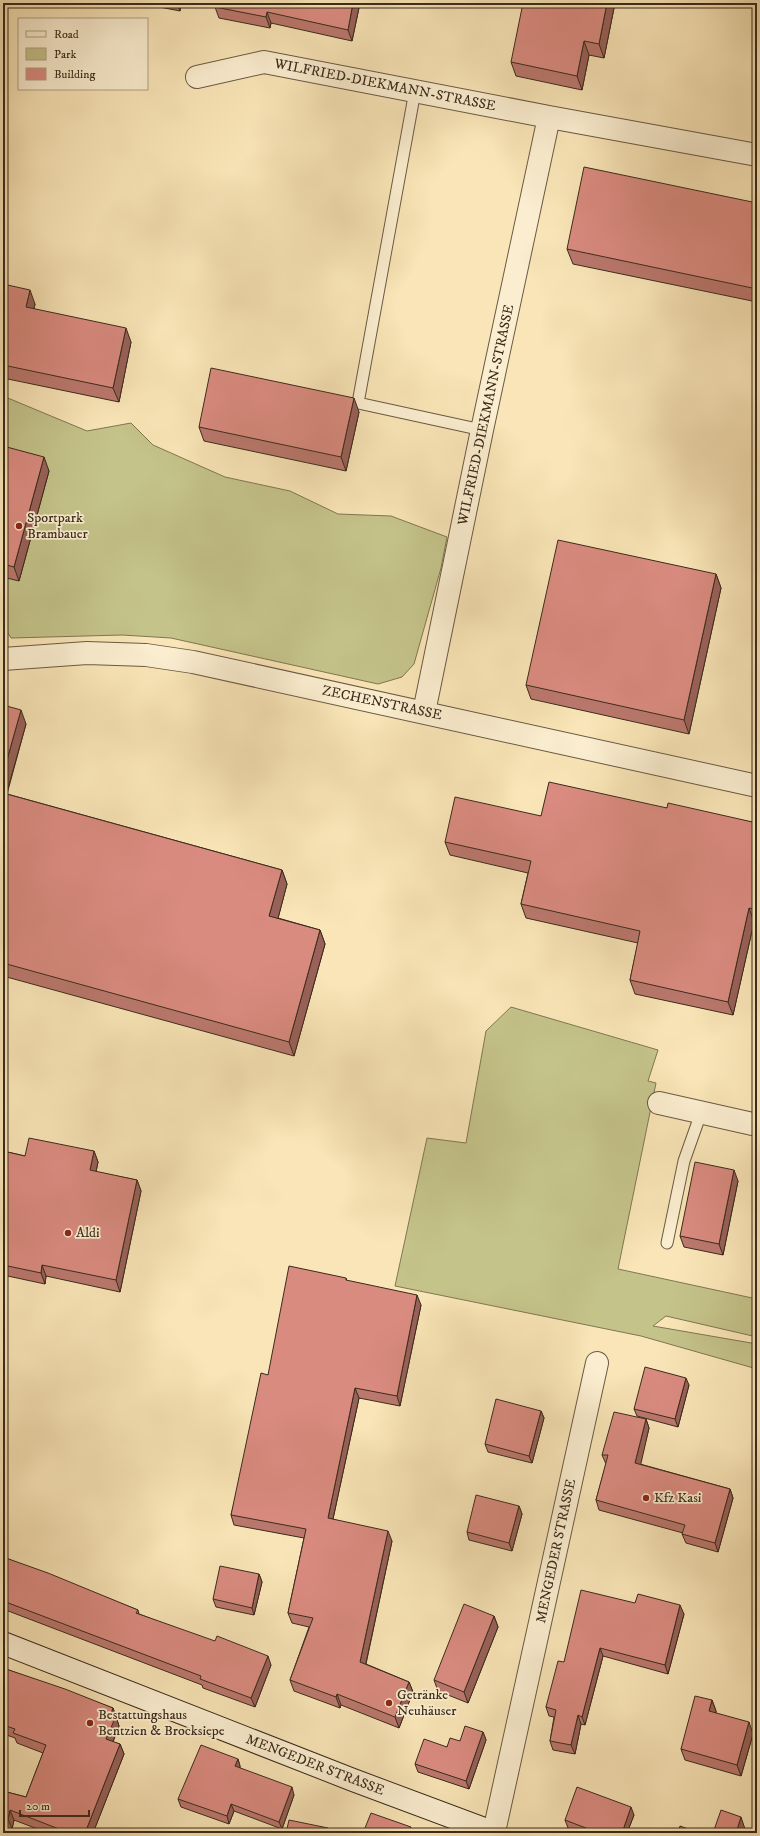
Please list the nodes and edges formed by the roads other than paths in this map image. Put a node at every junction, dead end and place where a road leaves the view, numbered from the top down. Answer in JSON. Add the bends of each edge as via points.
{"nodes":[{"id":1,"x":197,"y":77,"type":"dead end"},
{"id":2,"x":415,"y":91,"type":"junction"},
{"id":3,"x":549,"y":117,"type":"junction"},
{"id":4,"x":757,"y":155,"type":"edge"},
{"id":5,"x":482,"y":430,"type":"junction"},
{"id":6,"x":3,"y":659,"type":"edge"},
{"id":7,"x":424,"y":712,"type":"junction"},
{"id":8,"x":757,"y":786,"type":"edge"},
{"id":9,"x":659,"y":1103,"type":"dead end"},
{"id":10,"x":701,"y":1113,"type":"junction"},
{"id":11,"x":757,"y":1126,"type":"edge"},
{"id":12,"x":667,"y":1243,"type":"dead end"},
{"id":13,"x":598,"y":1363,"type":"dead end"},
{"id":14,"x":3,"y":1643,"type":"edge"},
{"id":15,"x":494,"y":1833,"type":"edge"}],
"edges":[{"from":1,"to":2,"type":"street","name":"WILFRIED-DIEKMANN-STRASSE","via":[[264,62]]},
{"from":2,"to":3,"type":"street","name":"WILFRIED-DIEKMANN-STRASSE"},
{"from":2,"to":5,"type":"lane","via":[[358,403]]},
{"from":3,"to":4,"type":"street","name":"WILFRIED-DIEKMANN-STRASSE"},
{"from":3,"to":5,"type":"street","name":"WILFRIED-DIEKMANN-STRASSE"},
{"from":5,"to":7,"type":"street","name":"WILFRIED-DIEKMANN-STRASSE"},
{"from":6,"to":7,"type":"street","name":"ZECHENSTRASSE","via":[[87,653],[146,655],[193,662]]},
{"from":7,"to":8,"type":"street","name":"ZECHENSTRASSE"},
{"from":9,"to":10,"type":"street"},
{"from":10,"to":11,"type":"street"},
{"from":10,"to":12,"type":"lane","via":[[684,1161]]},
{"from":13,"to":15,"type":"street","name":"MENGEDER STRASSE"},
{"from":14,"to":15,"type":"street","name":"MENGEDER STRASSE"}]}
